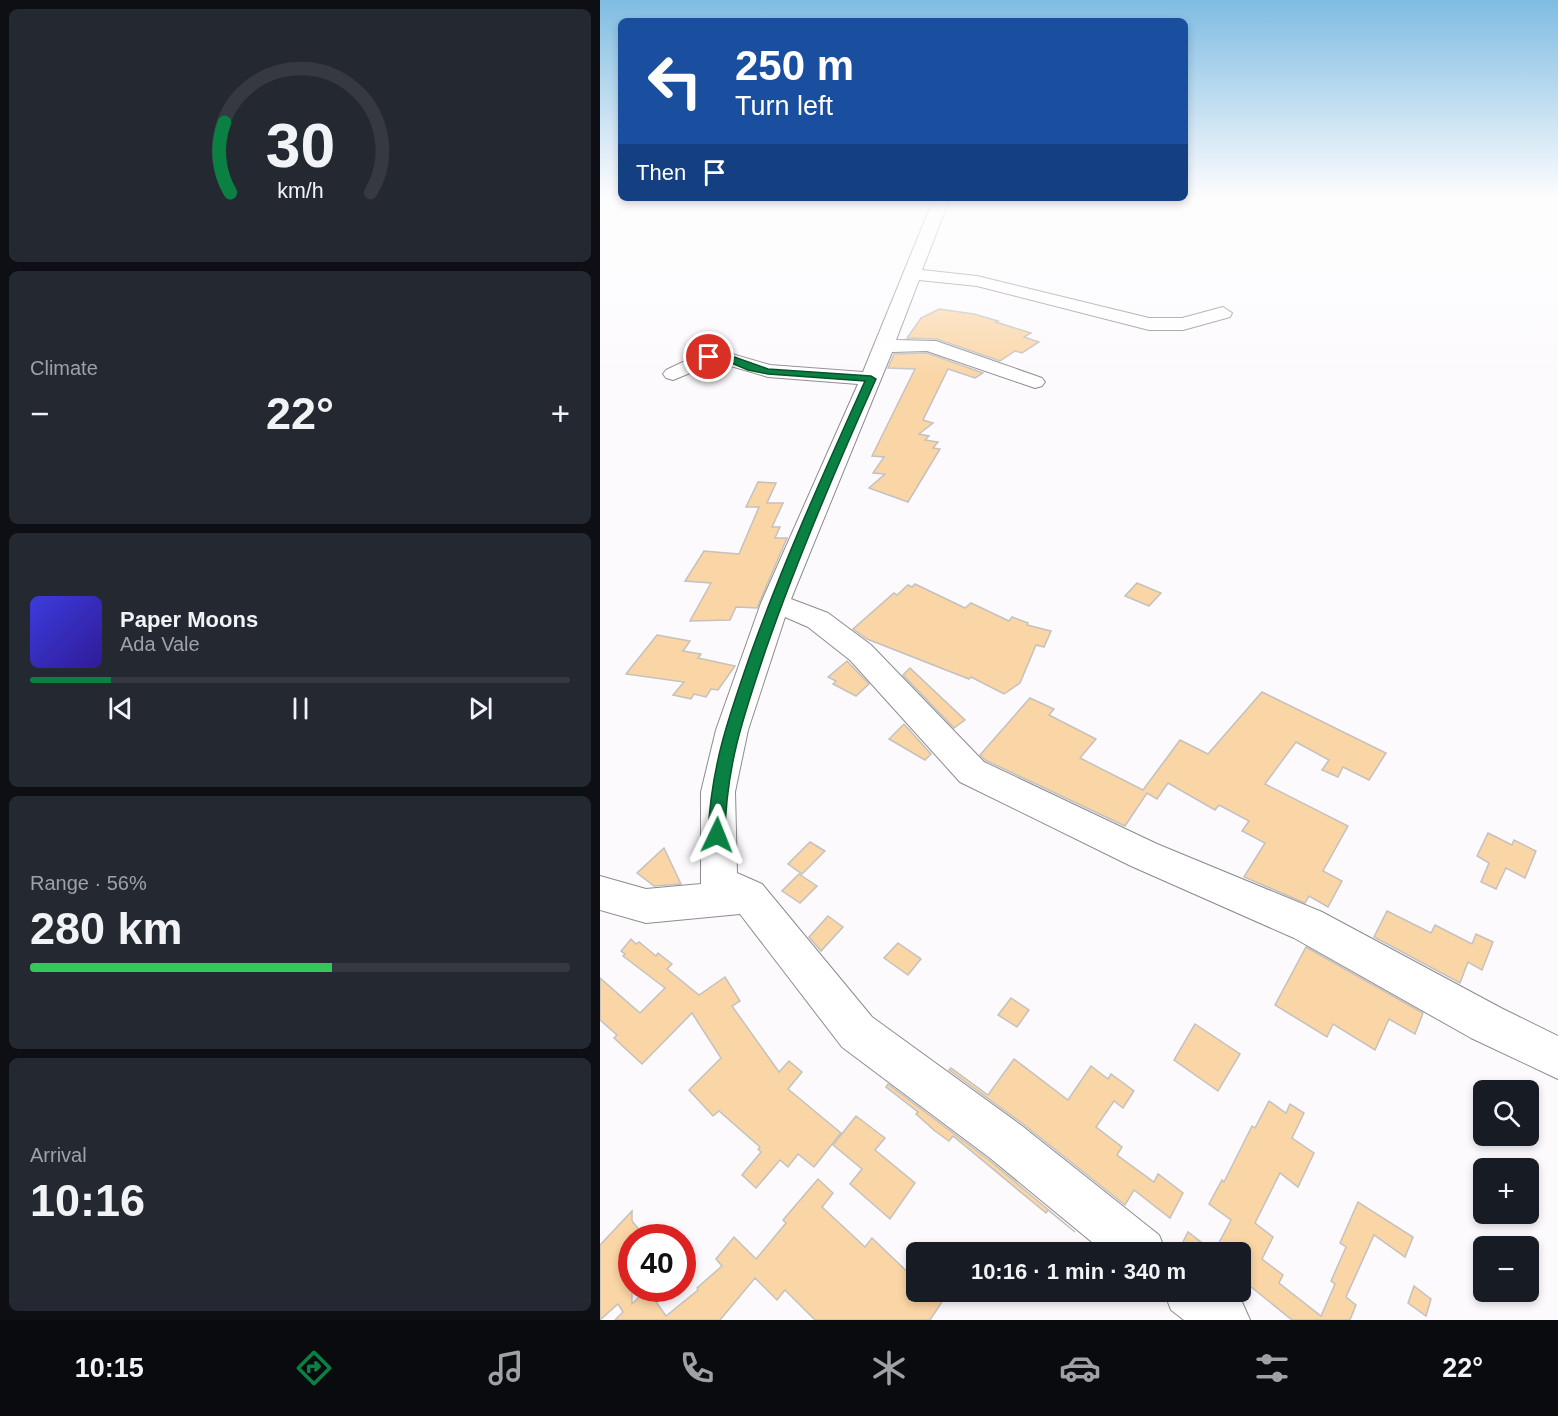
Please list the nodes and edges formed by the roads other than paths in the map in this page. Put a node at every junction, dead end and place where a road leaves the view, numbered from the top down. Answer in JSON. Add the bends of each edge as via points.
{"nodes":[{"id":1,"x":918,"y":260,"type":"edge"},
{"id":2,"x":912,"y":274,"type":"junction"},
{"id":3,"x":1223,"y":313,"type":"dead end"},
{"id":4,"x":884,"y":346,"type":"junction"},
{"id":5,"x":673,"y":374,"type":"dead end"},
{"id":6,"x":871,"y":379,"type":"junction"},
{"id":7,"x":1035,"y":382,"type":"dead end"},
{"id":8,"x":775,"y":603,"type":"junction"},
{"id":9,"x":600,"y":893,"type":"edge"},
{"id":10,"x":749,"y":896,"type":"junction"},
{"id":11,"x":1558,"y":1058,"type":"edge"},
{"id":12,"x":1130,"y":1242,"type":"edge"},
{"id":13,"x":1202,"y":1302,"type":"edge"},
{"id":14,"x":1224,"y":1320,"type":"edge"}],
"edges":[{"from":1,"to":2,"type":"street"},
{"from":2,"to":3,"type":"street","via":[[977,281],[1149,324],[1183,324]]},
{"from":2,"to":4,"type":"street"},
{"from":4,"to":6,"type":"street"},
{"from":4,"to":7,"type":"street","via":[[929,345]]},
{"from":5,"to":6,"type":"street","via":[[718,356],[768,371]]},
{"from":6,"to":8,"type":"street"},
{"from":8,"to":10,"type":"street","via":[[732,730],[718,792],[719,882]]},
{"from":8,"to":11,"type":"street","via":[[818,620],[848,643],[899,691],[948,752],[972,772],[1144,855],[1308,925]]},
{"from":9,"to":10,"type":"street","via":[[646,906]]},
{"from":10,"to":12,"type":"street","via":[[857,1032],[1006,1142]]},
{"from":13,"to":14,"type":"street"}]}
